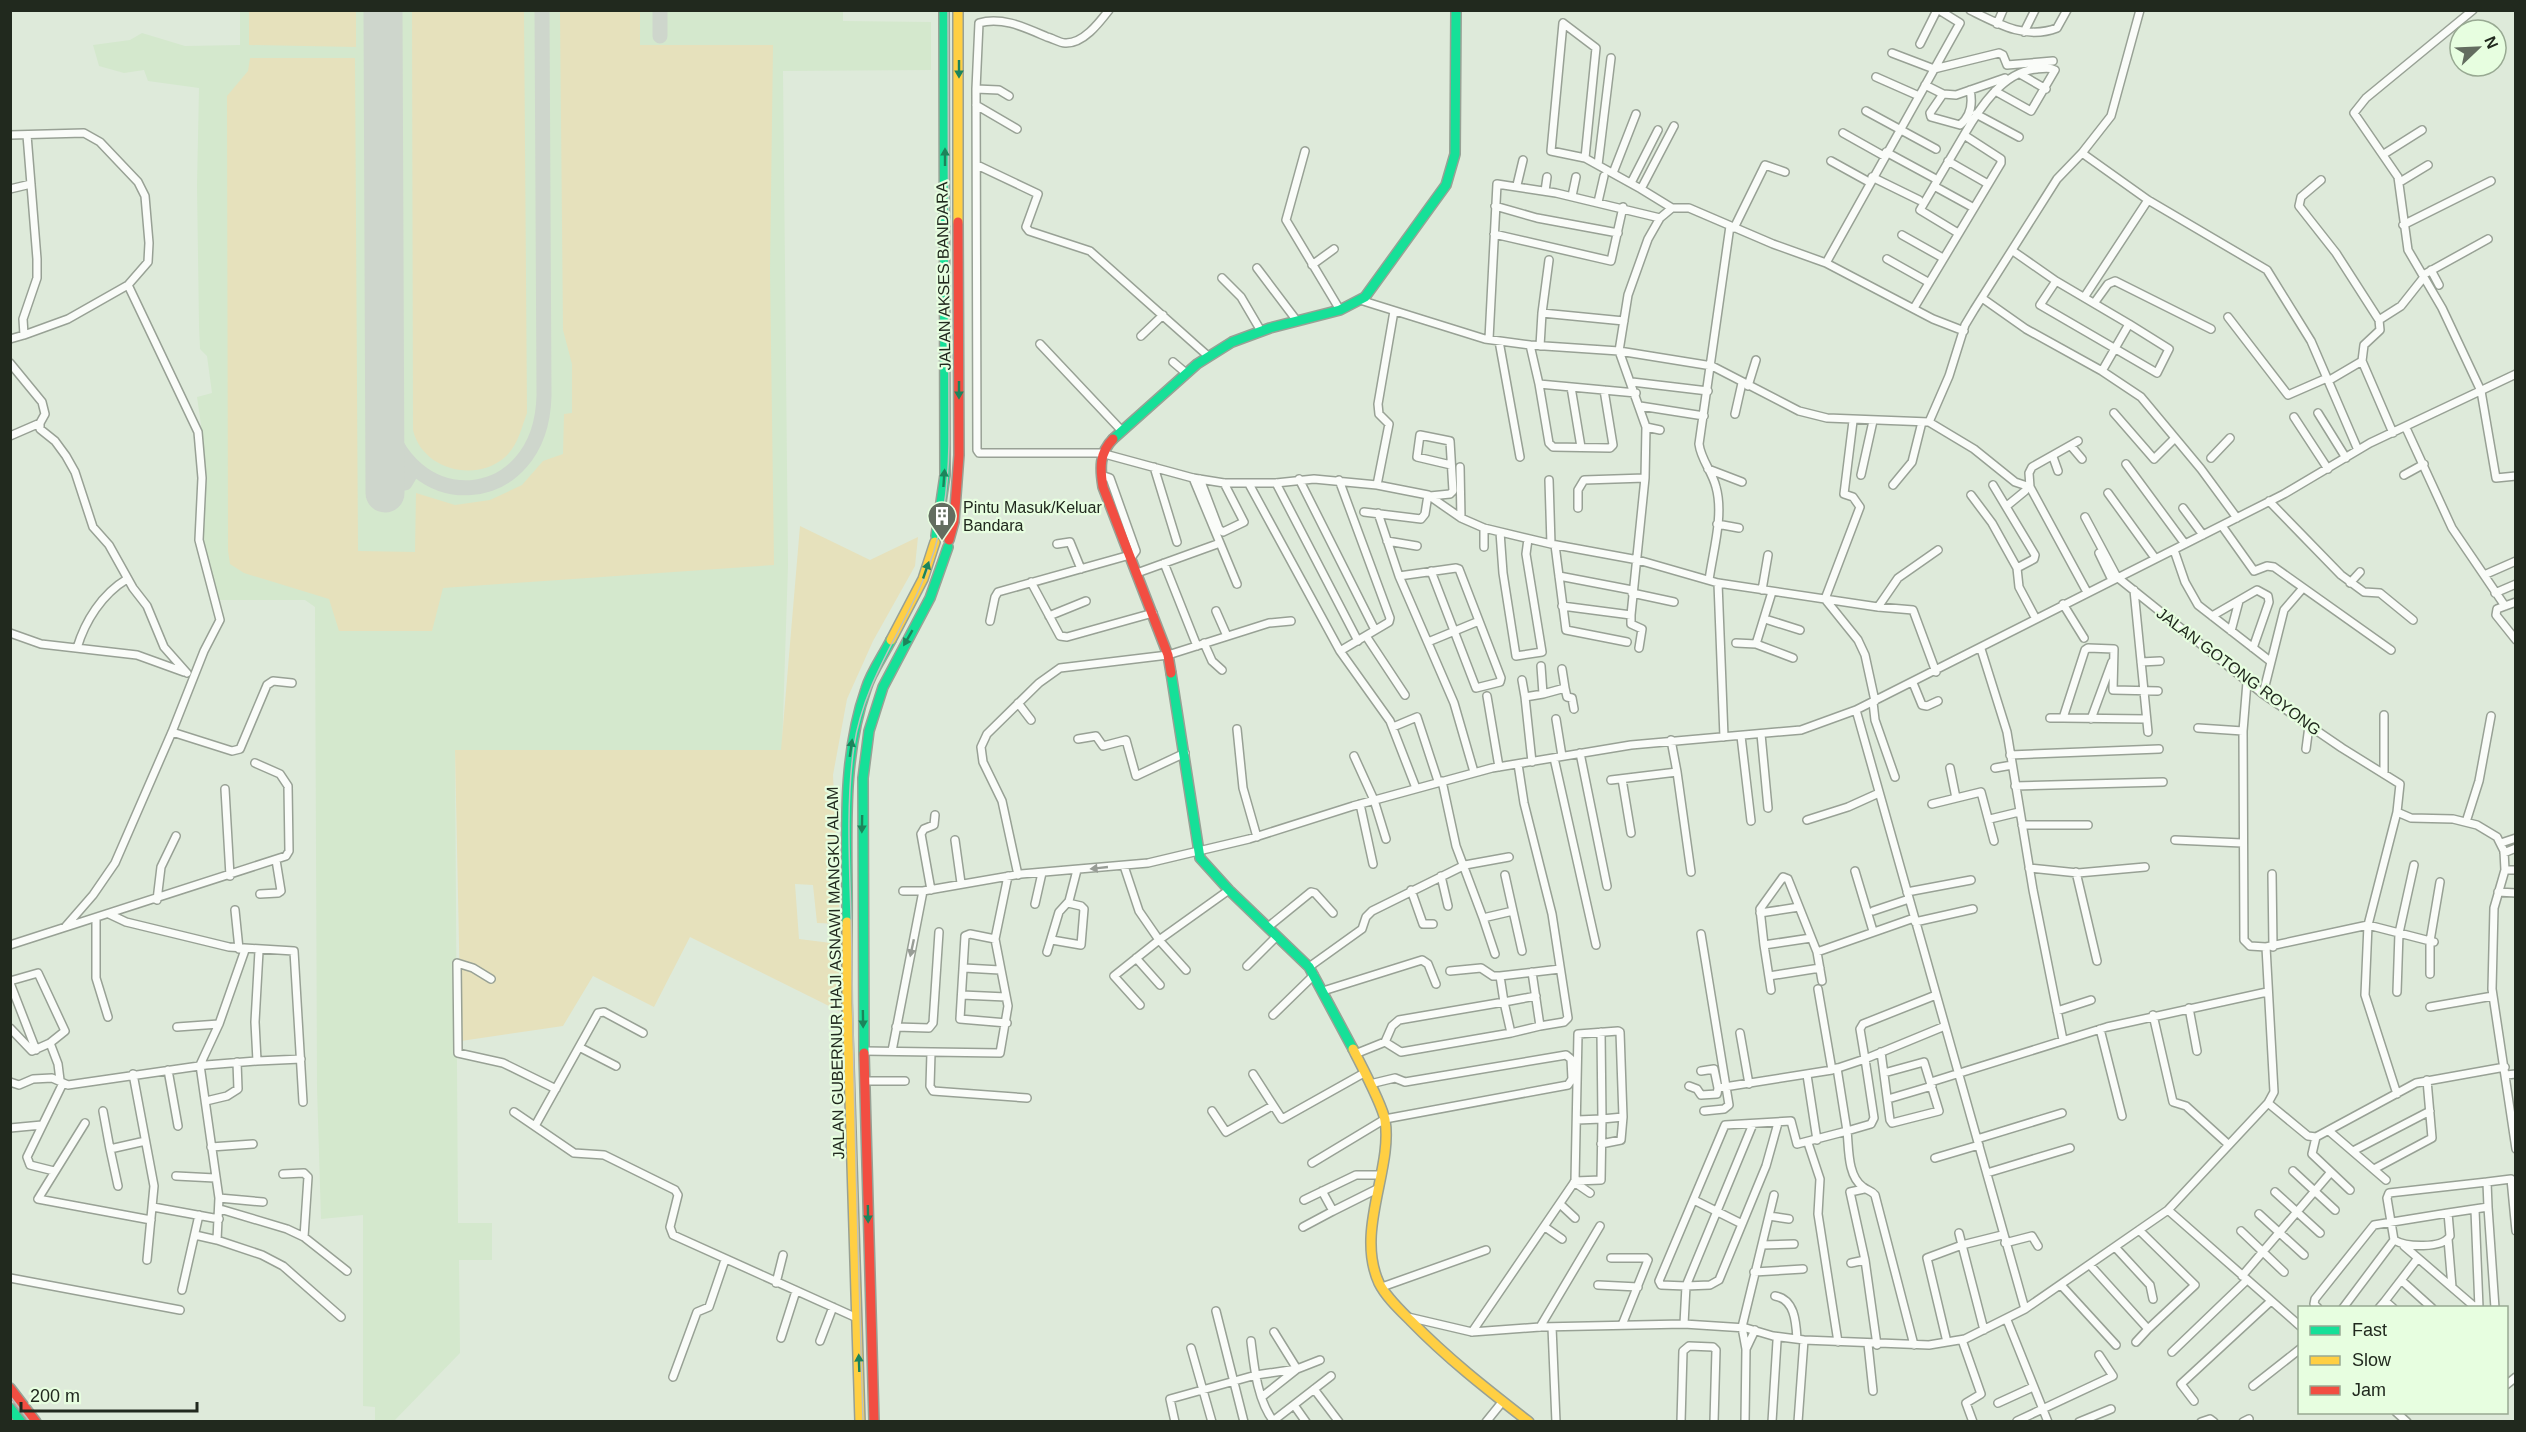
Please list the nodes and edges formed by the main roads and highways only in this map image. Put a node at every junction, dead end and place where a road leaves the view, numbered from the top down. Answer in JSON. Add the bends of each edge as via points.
{"nodes":[{"id":1,"x":944,"y":10,"type":"edge"},
{"id":2,"x":958,"y":10,"type":"edge"},
{"id":3,"x":1456,"y":10,"type":"edge"},
{"id":4,"x":936,"y":539,"type":"joint"},
{"id":5,"x":949,"y":543,"type":"joint"},
{"id":6,"x":847,"y":943,"type":"junction"},
{"id":7,"x":863,"y":943,"type":"junction"},
{"id":8,"x":10,"y":1388,"type":"edge"},
{"id":9,"x":10,"y":1408,"type":"edge"},
{"id":10,"x":1522,"y":1419,"type":"edge"},
{"id":11,"x":20,"y":1421,"type":"edge"},
{"id":12,"x":36,"y":1422,"type":"edge"},
{"id":13,"x":860,"y":1422,"type":"edge"},
{"id":14,"x":874,"y":1422,"type":"edge"}],
"edges":[{"from":4,"to":1,"type":"main road","name":"JALAN AKSES BANDARA","one_way":true,"via":[[945,456]]},
{"from":2,"to":5,"type":"main road","name":"JALAN AKSES BANDARA","one_way":true,"via":[[959,455]]},
{"from":3,"to":10,"type":"main road","via":[[1452,169],[1446,185],[1360,300],[1340,310],[1232,342],[1209,356],[1101,453],[1101,475],[1168,655],[1198,852],[1204,864],[1312,971],[1386,1119],[1371,1252],[1373,1267],[1382,1287],[1446,1358]]},
{"from":6,"to":4,"type":"main road","name":"JALAN GUBERNUR HAJI ASNAWI MANGKU ALAM","one_way":true,"via":[[848,785],[859,710],[866,688],[923,579]]},
{"from":5,"to":7,"type":"main road","name":"JALAN GUBERNUR HAJI ASNAWI MANGKU ALAM","one_way":true,"via":[[926,606],[887,676],[869,731],[863,778]]},
{"from":6,"to":7,"type":"main road"},
{"from":13,"to":6,"type":"main road","name":"JALAN GUBERNUR HAJI ASNAWI MANGKU ALAM","one_way":true},
{"from":7,"to":14,"type":"main road","name":"JALAN GUBERNUR HAJI ASNAWI MANGKU ALAM","one_way":true},
{"from":8,"to":12,"type":"main road"},
{"from":9,"to":11,"type":"main road"}]}
